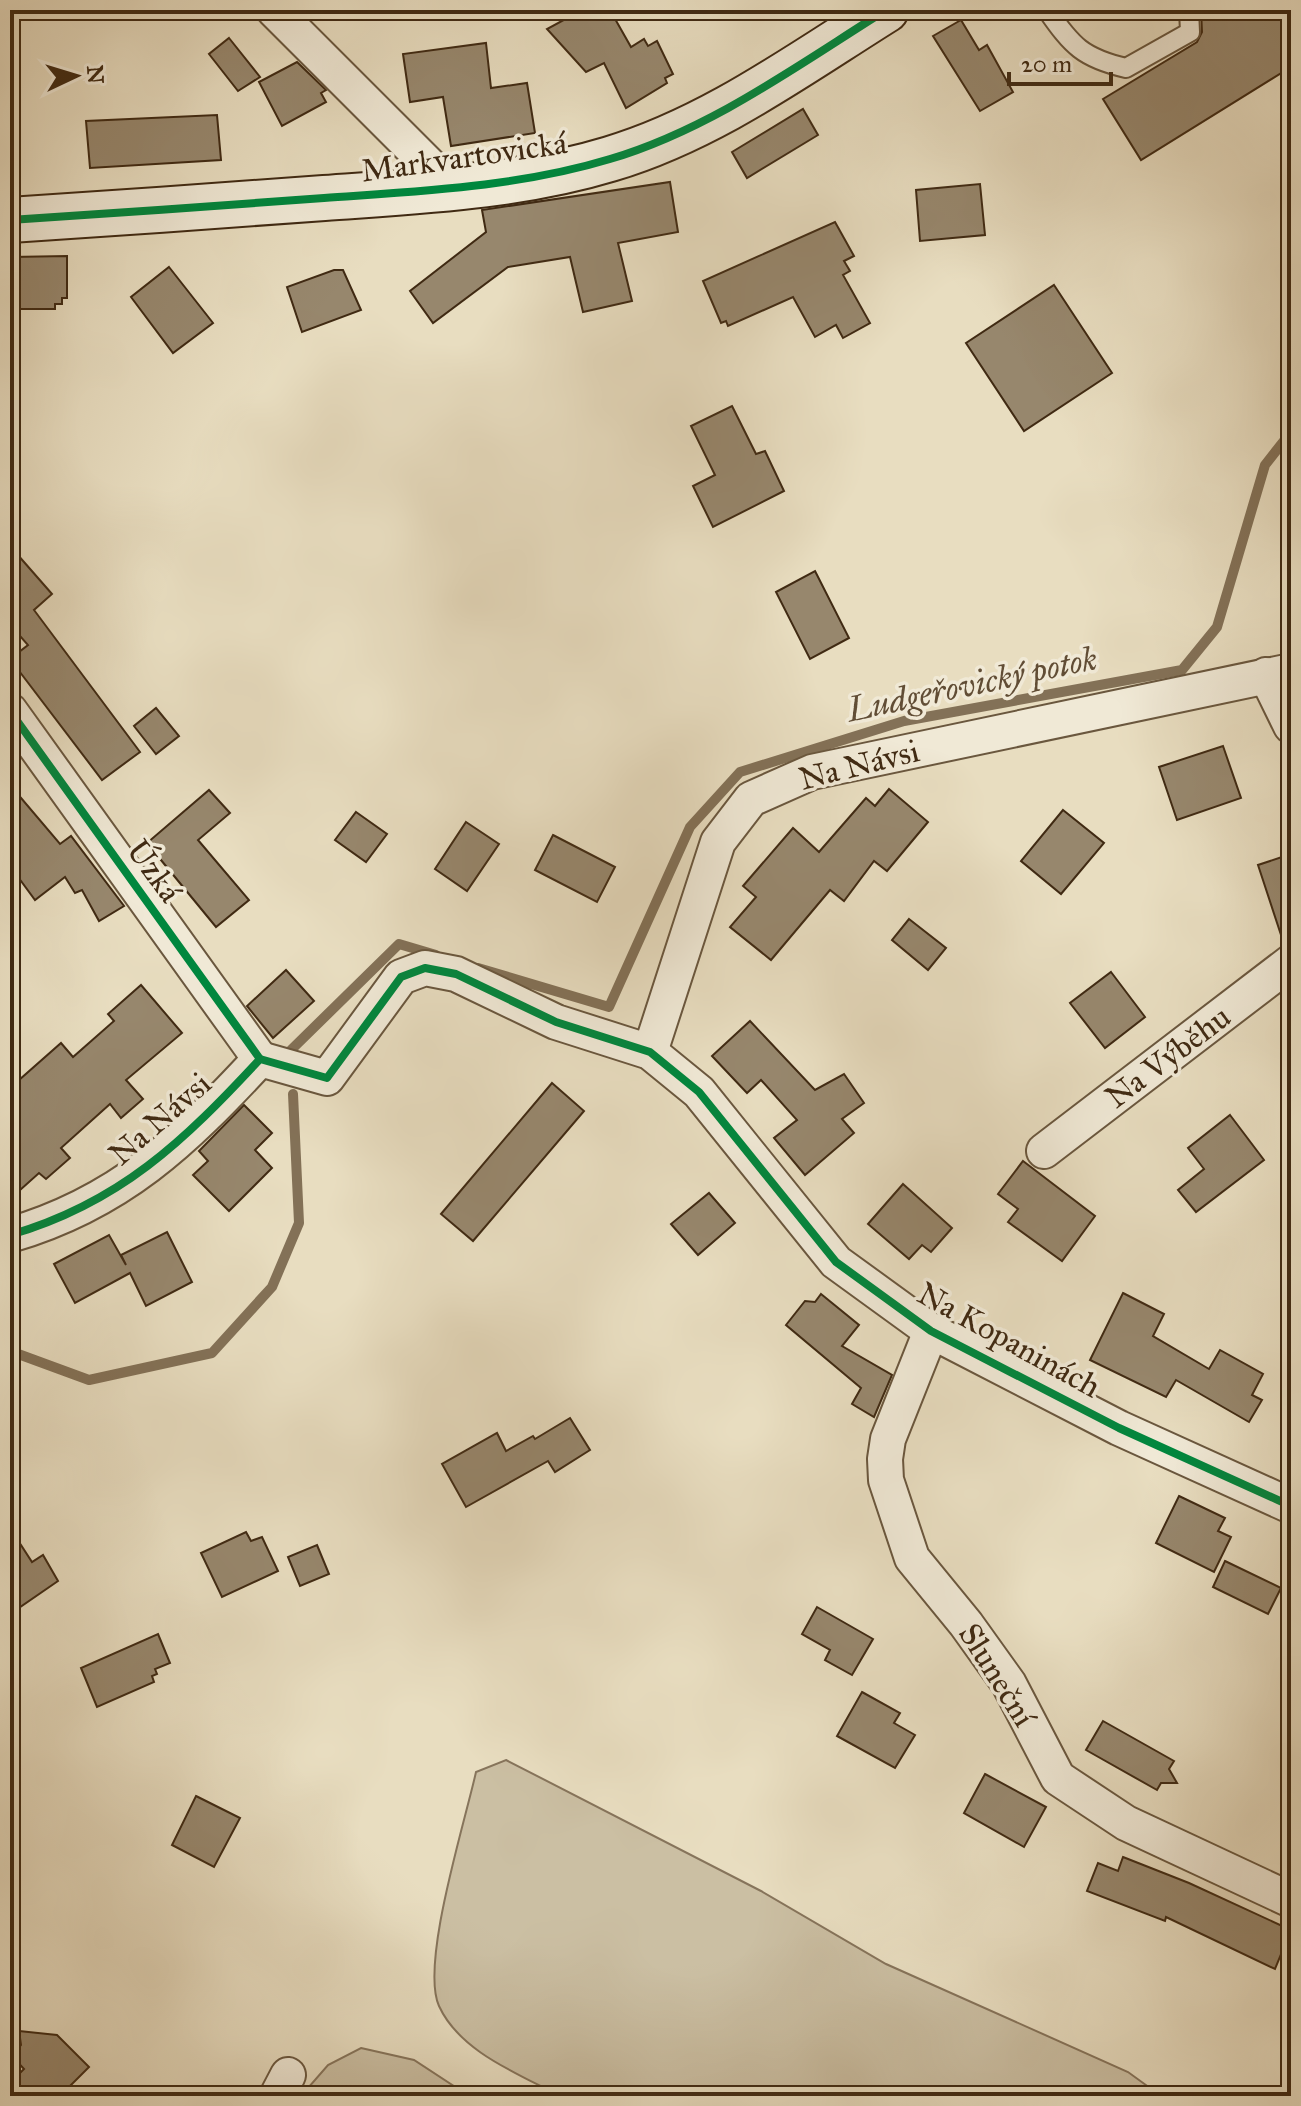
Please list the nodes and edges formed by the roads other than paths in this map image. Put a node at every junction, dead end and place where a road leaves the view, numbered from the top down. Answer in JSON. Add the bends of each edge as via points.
{"nodes":[{"id":1,"x":274,"y":10,"type":"edge"},
{"id":2,"x":886,"y":10,"type":"edge"},
{"id":3,"x":1047,"y":10,"type":"edge"},
{"id":4,"x":1189,"y":10,"type":"edge"},
{"id":5,"x":453,"y":189,"type":"junction"},
{"id":6,"x":10,"y":220,"type":"edge"},
{"id":7,"x":1278,"y":673,"type":"edge"},
{"id":8,"x":10,"y":711,"type":"edge"},
{"id":9,"x":1291,"y":726,"type":"edge"},
{"id":10,"x":1291,"y":962,"type":"edge"},
{"id":11,"x":650,"y":1052,"type":"junction"},
{"id":12,"x":260,"y":1059,"type":"junction"},
{"id":13,"x":1044,"y":1151,"type":"dead end"},
{"id":14,"x":10,"y":1235,"type":"edge"},
{"id":15,"x":931,"y":1331,"type":"junction"},
{"id":16,"x":1291,"y":1506,"type":"edge"},
{"id":17,"x":1291,"y":1900,"type":"edge"}],
"edges":[{"from":1,"to":5,"type":"street"},
{"from":2,"to":5,"type":"street","name":"Markvartovická","via":[[679,133],[611,159]]},
{"from":3,"to":4,"type":"lane","via":[[1094,61],[1126,68],[1190,32]]},
{"from":5,"to":6,"type":"street","name":"Markvartovická"},
{"from":7,"to":9,"type":"street"},
{"from":7,"to":11,"type":"street","name":"Na Návsi","via":[[812,772],[751,799],[718,842]]},
{"from":8,"to":12,"type":"street","name":"Úzká"},
{"from":10,"to":13,"type":"street","name":"Na Výběhu"},
{"from":11,"to":12,"type":"street","via":[[556,1022],[456,974],[425,968],[401,977],[327,1078]]},
{"from":11,"to":15,"type":"street","name":"Na Kopaninách","via":[[699,1092],[836,1262]]},
{"from":12,"to":14,"type":"street","name":"Na Návsi","via":[[206,1117],[138,1176],[47,1224]]},
{"from":15,"to":16,"type":"street","name":"Na Kopaninách","via":[[1119,1428]]},
{"from":15,"to":17,"type":"street","name":"Sluneční","via":[[885,1459],[886,1480],[912,1558],[1009,1684],[1058,1778],[1126,1823]]}]}
